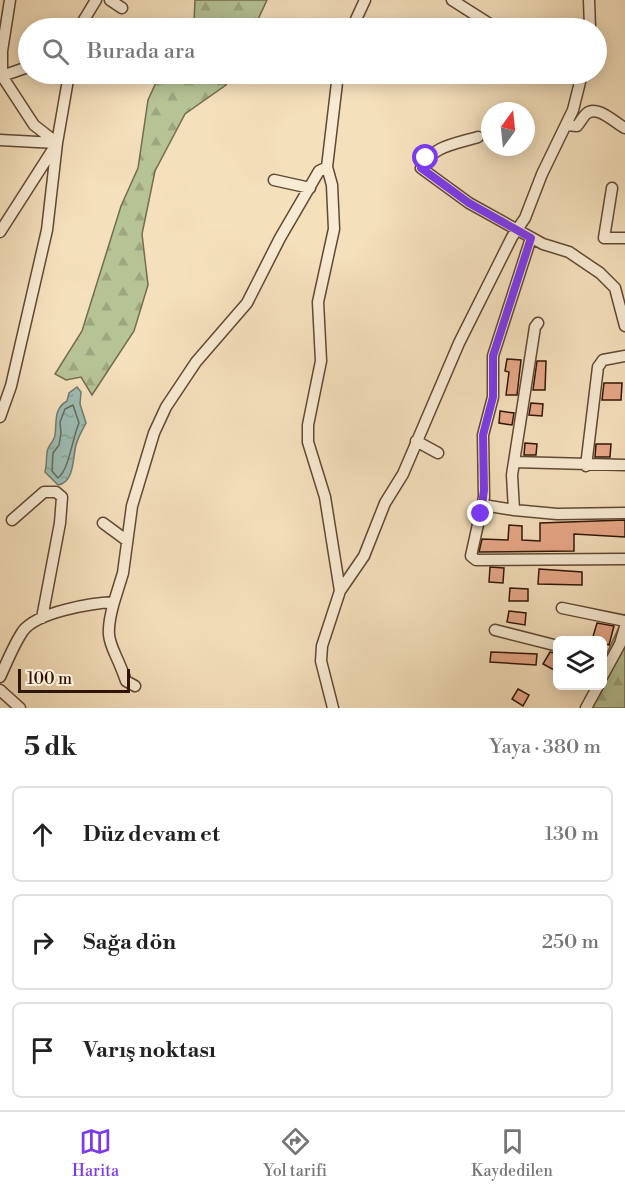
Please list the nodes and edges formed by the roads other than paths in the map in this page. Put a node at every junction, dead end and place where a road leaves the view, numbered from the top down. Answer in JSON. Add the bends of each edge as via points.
{"nodes":[{"id":1,"x":10,"y":0,"type":"edge"},
{"id":2,"x":96,"y":0,"type":"edge"},
{"id":3,"x":110,"y":0,"type":"edge"},
{"id":4,"x":365,"y":0,"type":"edge"},
{"id":5,"x":452,"y":0,"type":"edge"},
{"id":6,"x":589,"y":0,"type":"edge"},
{"id":7,"x":122,"y":8,"type":"dead end"},
{"id":8,"x":85,"y":18,"type":"edge"},
{"id":9,"x":357,"y":18,"type":"edge"},
{"id":10,"x":480,"y":18,"type":"edge"},
{"id":11,"x":590,"y":18,"type":"edge"},
{"id":12,"x":2,"y":37,"type":"edge"},
{"id":13,"x":18,"y":71,"type":"edge"},
{"id":14,"x":3,"y":76,"type":"junction"},
{"id":15,"x":67,"y":84,"type":"edge"},
{"id":16,"x":337,"y":84,"type":"edge"},
{"id":17,"x":580,"y":84,"type":"edge"},
{"id":18,"x":567,"y":124,"type":"junction"},
{"id":19,"x":625,"y":128,"type":"edge"},
{"id":20,"x":478,"y":137,"type":"dead end"},
{"id":21,"x":0,"y":140,"type":"edge"},
{"id":22,"x":57,"y":143,"type":"junction"},
{"id":23,"x":327,"y":167,"type":"junction"},
{"id":24,"x":274,"y":180,"type":"dead end"},
{"id":25,"x":310,"y":188,"type":"junction"},
{"id":26,"x":612,"y":188,"type":"dead end"},
{"id":27,"x":517,"y":230,"type":"junction"},
{"id":28,"x":0,"y":232,"type":"edge"},
{"id":29,"x":625,"y":237,"type":"edge"},
{"id":30,"x":531,"y":238,"type":"junction"},
{"id":31,"x":538,"y":323,"type":"dead end"},
{"id":32,"x":625,"y":326,"type":"edge"},
{"id":33,"x":625,"y":356,"type":"edge"},
{"id":34,"x":0,"y":417,"type":"edge"},
{"id":35,"x":416,"y":441,"type":"junction"},
{"id":36,"x":438,"y":453,"type":"dead end"},
{"id":37,"x":514,"y":462,"type":"junction"},
{"id":38,"x":625,"y":465,"type":"edge"},
{"id":39,"x":586,"y":466,"type":"junction"},
{"id":40,"x":483,"y":505,"type":"junction"},
{"id":41,"x":514,"y":510,"type":"junction"},
{"id":42,"x":625,"y":513,"type":"edge"},
{"id":43,"x":12,"y":519,"type":"dead end"},
{"id":44,"x":102,"y":523,"type":"dead end"},
{"id":45,"x":126,"y":540,"type":"junction"},
{"id":46,"x":625,"y":559,"type":"edge"},
{"id":47,"x":340,"y":591,"type":"junction"},
{"id":48,"x":114,"y":602,"type":"junction"},
{"id":49,"x":562,"y":608,"type":"dead end"},
{"id":50,"x":42,"y":618,"type":"junction"},
{"id":51,"x":625,"y":621,"type":"edge"},
{"id":52,"x":625,"y":627,"type":"edge"},
{"id":53,"x":495,"y":630,"type":"dead end"},
{"id":54,"x":553,"y":645,"type":"edge"},
{"id":55,"x":607,"y":669,"type":"edge"},
{"id":56,"x":0,"y":677,"type":"edge"},
{"id":57,"x":135,"y":686,"type":"dead end"},
{"id":58,"x":0,"y":690,"type":"edge"},
{"id":59,"x":596,"y":690,"type":"edge"},
{"id":60,"x":20,"y":708,"type":"edge"},
{"id":61,"x":333,"y":708,"type":"edge"},
{"id":62,"x":586,"y":708,"type":"edge"}],
"edges":[{"from":1,"to":12,"type":"street"},
{"from":2,"to":8,"type":"street"},
{"from":3,"to":7,"type":"street"},
{"from":4,"to":9,"type":"street"},
{"from":5,"to":10,"type":"street"},
{"from":6,"to":11,"type":"street"},
{"from":12,"to":14,"type":"street"},
{"from":13,"to":14,"type":"street"},
{"from":14,"to":22,"type":"street","via":[[34,125]]},
{"from":15,"to":22,"type":"street"},
{"from":16,"to":23,"type":"street"},
{"from":17,"to":18,"type":"street"},
{"from":18,"to":19,"type":"street","via":[[577,126],[592,111],[607,115]]},
{"from":18,"to":27,"type":"street"},
{"from":20,"to":27,"type":"street","via":[[435,150],[421,168],[443,186]]},
{"from":21,"to":22,"type":"street"},
{"from":22,"to":28,"type":"street"},
{"from":22,"to":34,"type":"street","via":[[47,231],[11,386]]},
{"from":23,"to":25,"type":"street","via":[[319,171]]},
{"from":23,"to":47,"type":"street","via":[[334,229],[318,302],[321,361],[308,442],[325,497]]},
{"from":24,"to":25,"type":"street"},
{"from":25,"to":45,"type":"street","via":[[247,303],[196,362],[166,406],[139,482]]},
{"from":26,"to":29,"type":"street","via":[[604,238]]},
{"from":27,"to":30,"type":"street"},
{"from":27,"to":35,"type":"street","via":[[459,343]]},
{"from":30,"to":32,"type":"street","via":[[568,252],[600,273],[615,288]]},
{"from":30,"to":40,"type":"street","via":[[493,356],[493,397],[483,435]]},
{"from":31,"to":37,"type":"street"},
{"from":33,"to":39,"type":"street","via":[[603,360],[598,367]]},
{"from":35,"to":36,"type":"street"},
{"from":35,"to":47,"type":"street","via":[[364,556]]},
{"from":37,"to":39,"type":"street"},
{"from":37,"to":41,"type":"street"},
{"from":38,"to":39,"type":"street"},
{"from":40,"to":41,"type":"street"},
{"from":40,"to":46,"type":"street","via":[[471,553],[476,560]]},
{"from":41,"to":42,"type":"street"},
{"from":43,"to":50,"type":"street","via":[[44,492],[52,491],[62,497]]},
{"from":44,"to":45,"type":"street"},
{"from":45,"to":48,"type":"street","via":[[123,573]]},
{"from":47,"to":61,"type":"street","via":[[321,661]]},
{"from":48,"to":50,"type":"street"},
{"from":48,"to":57,"type":"street","via":[[108,639],[126,681]]},
{"from":49,"to":51,"type":"street"},
{"from":50,"to":56,"type":"street","via":[[23,631]]},
{"from":52,"to":55,"type":"street"},
{"from":53,"to":54,"type":"street"},
{"from":58,"to":60,"type":"street"},
{"from":59,"to":62,"type":"street"}]}
